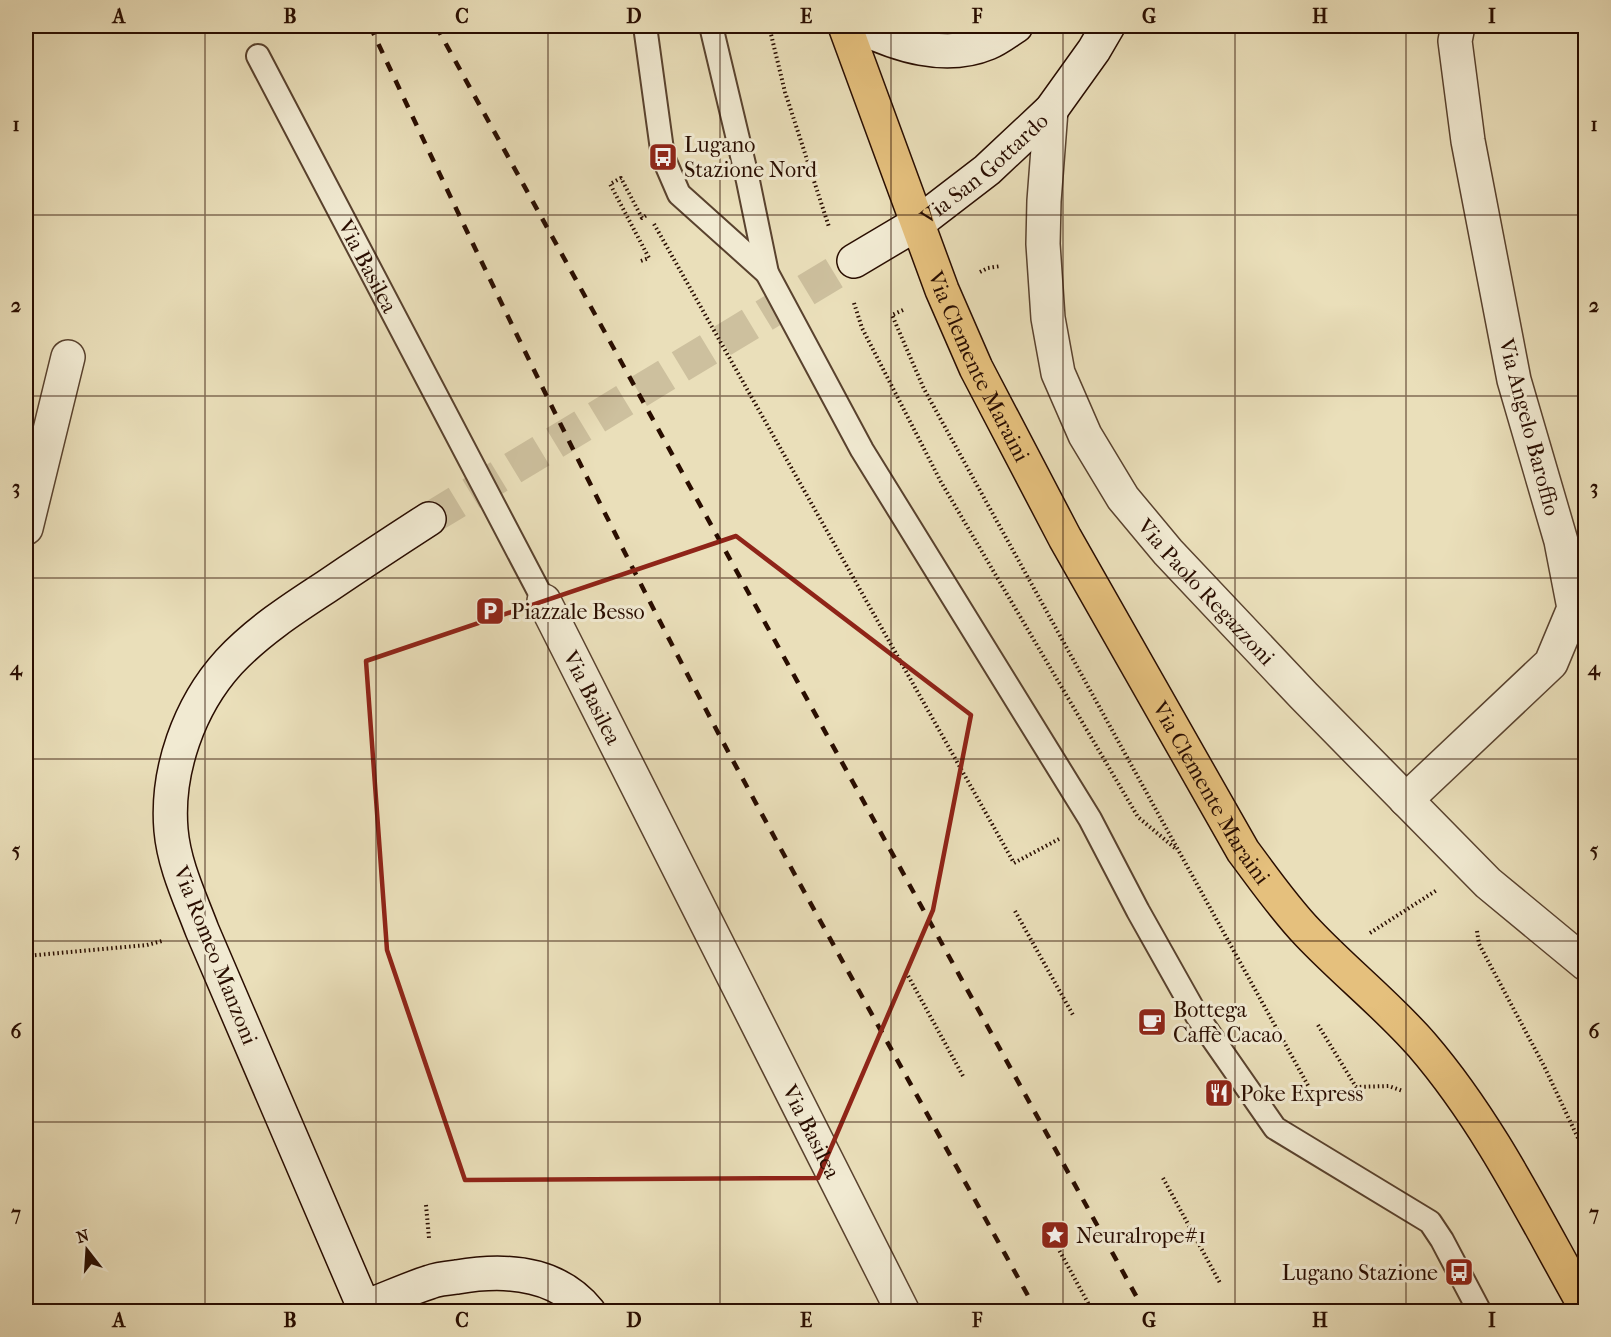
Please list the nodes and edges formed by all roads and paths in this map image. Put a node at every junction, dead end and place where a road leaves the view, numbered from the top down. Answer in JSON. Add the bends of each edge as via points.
{"nodes":[{"id":1,"x":645,"y":26,"type":"edge"},
{"id":2,"x":711,"y":26,"type":"edge"},
{"id":3,"x":769,"y":26,"type":"edge"},
{"id":4,"x":845,"y":26,"type":"edge"},
{"id":5,"x":858,"y":26,"type":"edge"},
{"id":6,"x":1016,"y":26,"type":"edge"},
{"id":7,"x":1108,"y":26,"type":"edge"},
{"id":8,"x":1458,"y":26,"type":"edge"},
{"id":9,"x":258,"y":56,"type":"dead end"},
{"id":10,"x":1052,"y":110,"type":"junction"},
{"id":11,"x":647,"y":204,"type":"dead end"},
{"id":12,"x":649,"y":215,"type":"junction"},
{"id":13,"x":918,"y":224,"type":"junction"},
{"id":14,"x":833,"y":237,"type":"dead end"},
{"id":15,"x":641,"y":261,"type":"dead end"},
{"id":16,"x":854,"y":261,"type":"tunnel mouth"},
{"id":17,"x":767,"y":273,"type":"junction"},
{"id":18,"x":942,"y":291,"type":"junction"},
{"id":19,"x":851,"y":294,"type":"dead end"},
{"id":20,"x":68,"y":357,"type":"dead end"},
{"id":21,"x":429,"y":519,"type":"tunnel mouth"},
{"id":22,"x":26,"y":528,"type":"edge"},
{"id":23,"x":544,"y":601,"type":"joint"},
{"id":24,"x":1406,"y":800,"type":"junction"},
{"id":25,"x":1098,"y":837,"type":"junction"},
{"id":26,"x":1178,"y":851,"type":"junction"},
{"id":27,"x":1444,"y":886,"type":"dead end"},
{"id":28,"x":1015,"y":911,"type":"dead end"},
{"id":29,"x":1476,"y":927,"type":"dead end"},
{"id":30,"x":1369,"y":934,"type":"junction"},
{"id":31,"x":1362,"y":938,"type":"dead end"},
{"id":32,"x":1376,"y":942,"type":"dead end"},
{"id":33,"x":147,"y":945,"type":"dead end"},
{"id":34,"x":26,"y":956,"type":"edge"},
{"id":35,"x":1586,"y":964,"type":"edge"},
{"id":36,"x":906,"y":972,"type":"dead end"},
{"id":37,"x":1073,"y":1015,"type":"dead end"},
{"id":38,"x":1318,"y":1025,"type":"dead end"},
{"id":39,"x":963,"y":1076,"type":"dead end"},
{"id":40,"x":1408,"y":1093,"type":"dead end"},
{"id":41,"x":1316,"y":1100,"type":"dead end"},
{"id":42,"x":1586,"y":1155,"type":"edge"},
{"id":43,"x":1162,"y":1178,"type":"dead end"},
{"id":44,"x":1053,"y":1239,"type":"dead end"},
{"id":45,"x":1220,"y":1283,"type":"dead end"},
{"id":46,"x":1586,"y":1308,"type":"edge"},
{"id":47,"x":366,"y":1309,"type":"edge"},
{"id":48,"x":589,"y":1311,"type":"edge"},
{"id":49,"x":903,"y":1311,"type":"edge"},
{"id":50,"x":1093,"y":1311,"type":"edge"},
{"id":51,"x":1480,"y":1311,"type":"edge"}],
"edges":[{"from":1,"to":17,"type":"lane","via":[[663,157],[679,194]]},
{"from":2,"to":17,"type":"lane"},
{"from":3,"to":14,"type":"path","via":[[785,93]]},
{"from":4,"to":13,"type":"main road","name":"Via San Gottardo"},
{"from":5,"to":6,"type":"street","via":[[887,40],[927,50],[956,50],[988,43]]},
{"from":7,"to":10,"type":"street","name":"Via San Gottardo"},
{"from":8,"to":24,"type":"street","name":"Via Angelo Baroffio","via":[[1455,41],[1468,141],[1514,380],[1561,541],[1574,608],[1551,663]]},
{"from":9,"to":23,"type":"lane","name":"Via Basilea"},
{"from":10,"to":13,"type":"street","name":"Via San Gottardo","via":[[987,170]]},
{"from":10,"to":24,"type":"street","name":"Via Paolo Regazzoni","via":[[1042,244],[1048,318],[1058,373],[1085,435],[1124,498],[1168,552]]},
{"from":11,"to":12,"type":"path"},
{"from":12,"to":15,"type":"path","via":[[642,218],[621,178],[610,184],[649,258]]},
{"from":12,"to":25,"type":"path","via":[[1014,863],[1083,826]]},
{"from":13,"to":16,"type":"street"},
{"from":13,"to":18,"type":"main road","name":"Via Clemente Maraini"},
{"from":17,"to":25,"type":"lane","via":[[862,450]]},
{"from":18,"to":26,"type":"path","via":[[892,315],[924,389]]},
{"from":18,"to":46,"type":"main road","name":"Via Clemente Maraini","via":[[1020,454],[1244,851],[1307,933],[1415,1038],[1473,1110]]},
{"from":19,"to":26,"type":"path","via":[[862,328],[947,492],[1138,817]]},
{"from":20,"to":22,"type":"street"},
{"from":21,"to":47,"type":"street","name":"Via Romeo Manzoni","via":[[277,619],[229,662],[199,704],[183,742],[171,788],[171,831],[181,874]]},
{"from":23,"to":49,"type":"street","name":"Via Basilea"},
{"from":24,"to":35,"type":"street","name":"Via Paolo Regazzoni","via":[[1488,883]]},
{"from":25,"to":51,"type":"lane","via":[[1197,1016],[1275,1128],[1430,1222]]},
{"from":26,"to":41,"type":"path"},
{"from":27,"to":30,"type":"path"},
{"from":28,"to":37,"type":"path"},
{"from":29,"to":42,"type":"path","via":[[1479,944]]},
{"from":30,"to":31,"type":"path"},
{"from":30,"to":32,"type":"path"},
{"from":33,"to":34,"type":"path"},
{"from":36,"to":39,"type":"path"},
{"from":38,"to":40,"type":"path","via":[[1356,1087],[1389,1086]]},
{"from":43,"to":45,"type":"path"},
{"from":44,"to":50,"type":"path"},
{"from":47,"to":48,"type":"street","via":[[431,1281],[506,1272],[560,1288]]}]}
